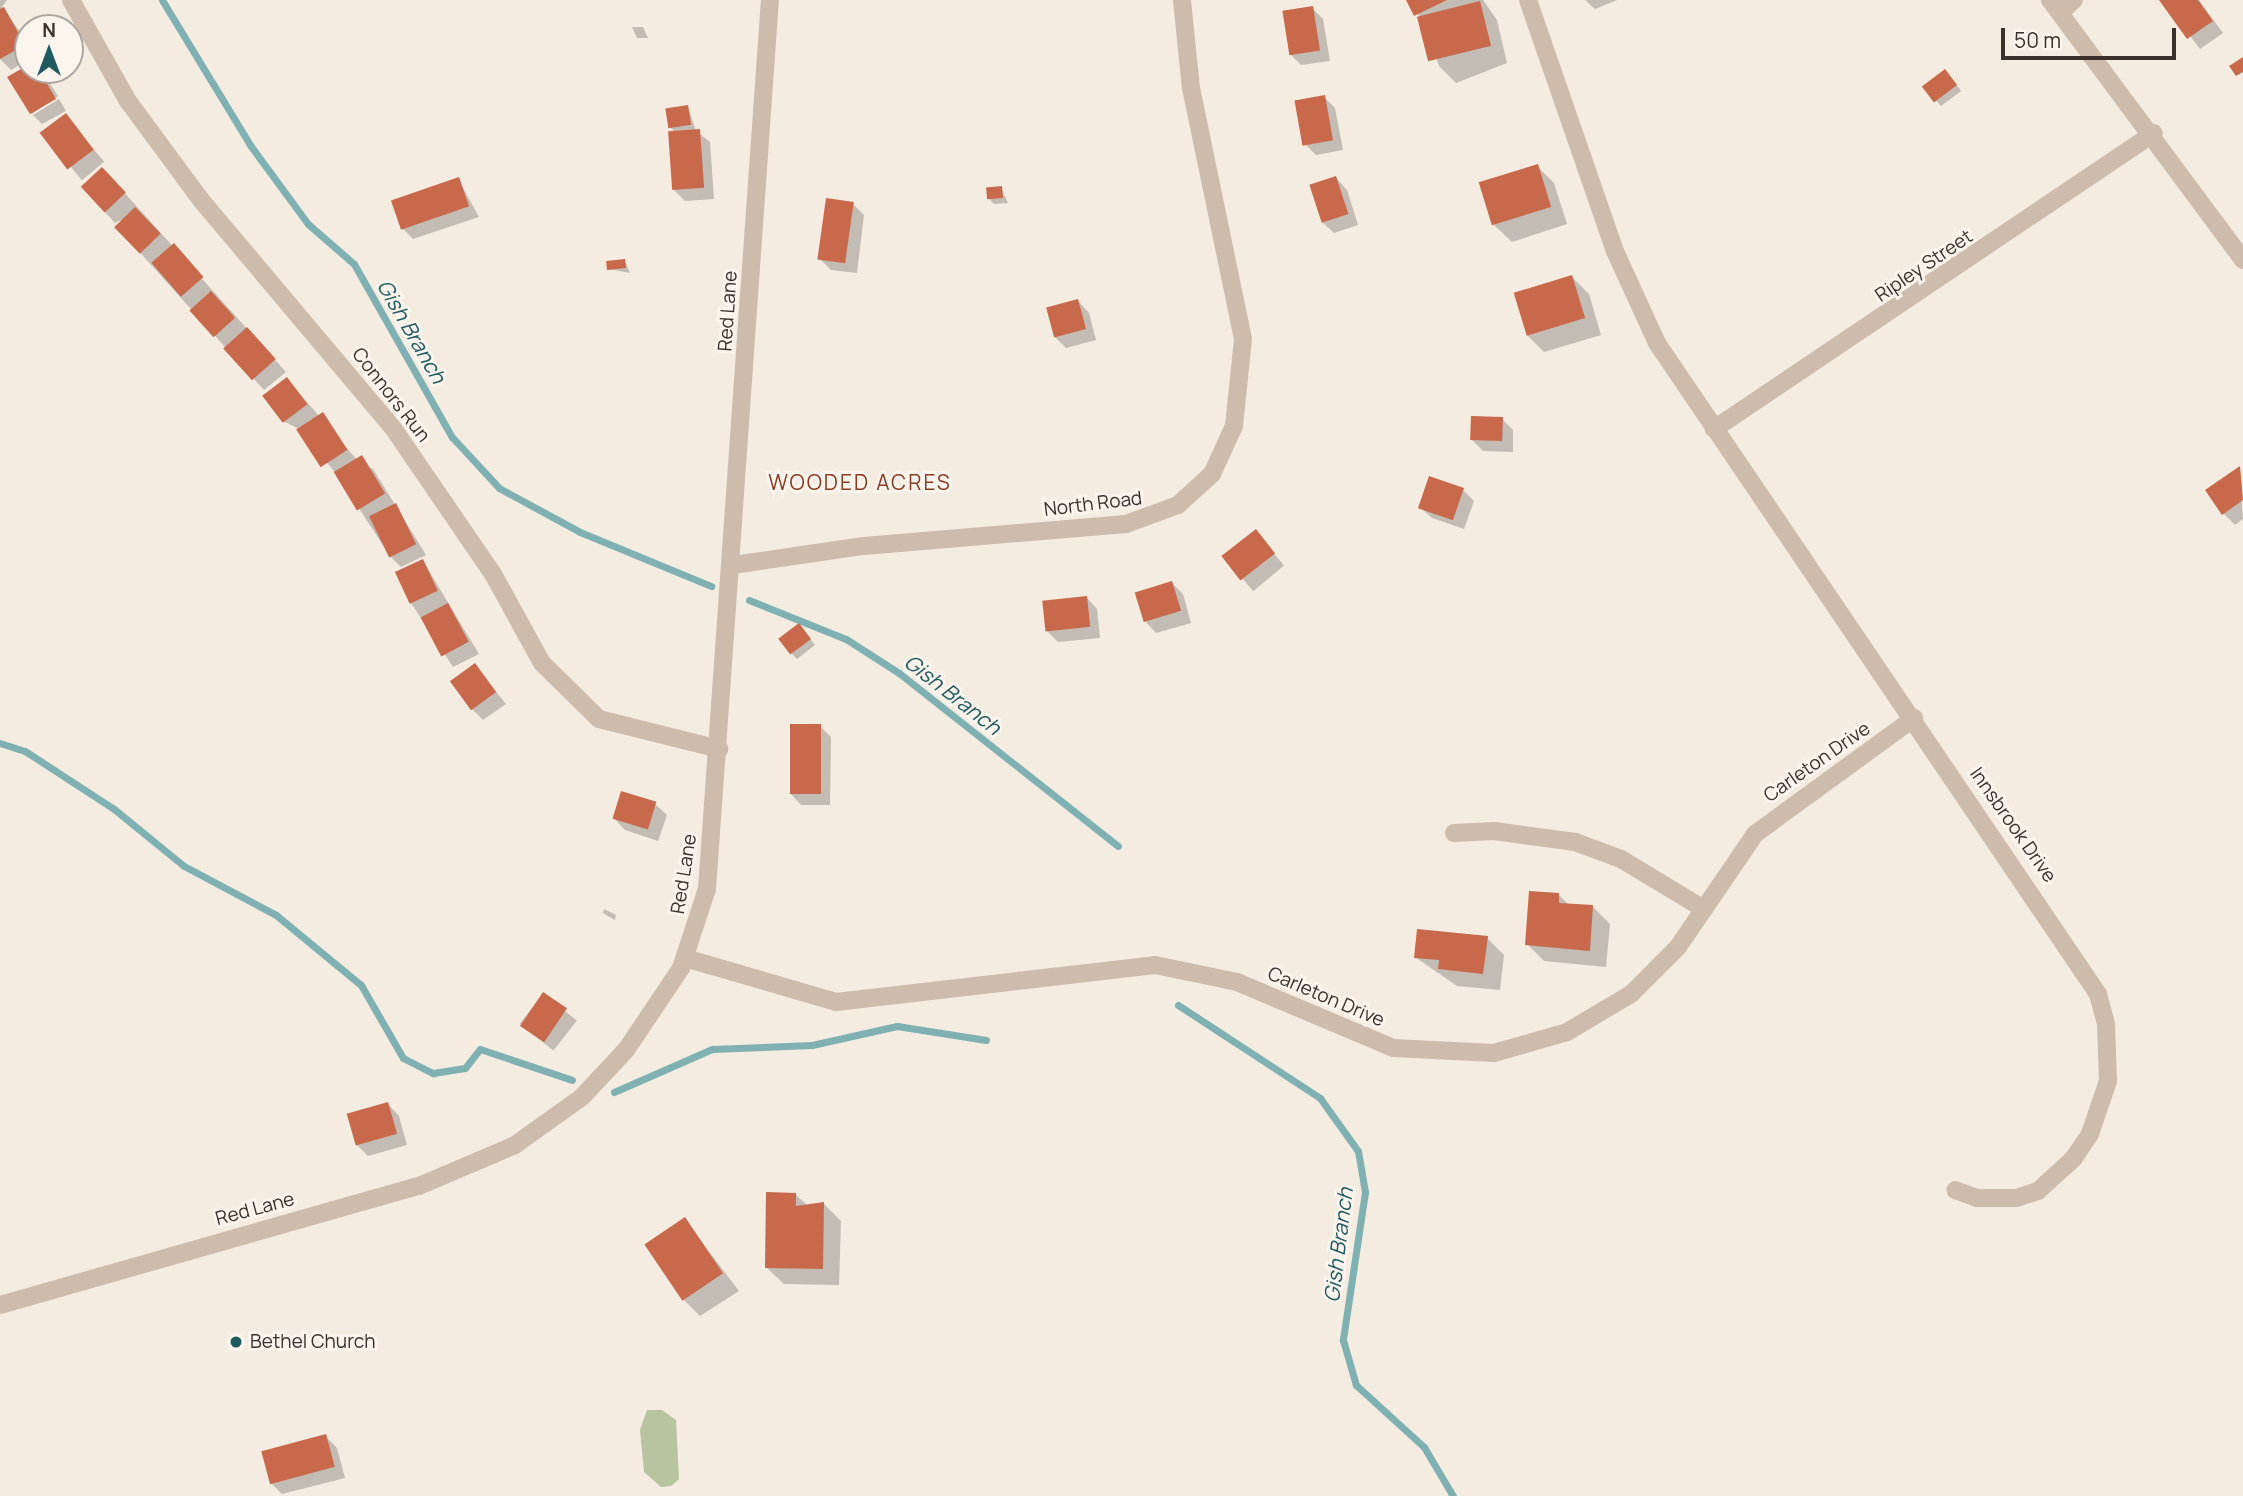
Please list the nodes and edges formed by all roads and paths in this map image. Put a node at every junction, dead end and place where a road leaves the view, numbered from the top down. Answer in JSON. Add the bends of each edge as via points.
{"nodes":[{"id":1,"x":71,"y":0,"type":"edge"},
{"id":2,"x":770,"y":0,"type":"edge"},
{"id":3,"x":1182,"y":0,"type":"edge"},
{"id":4,"x":1528,"y":0,"type":"edge"},
{"id":5,"x":2074,"y":0,"type":"edge"},
{"id":6,"x":2055,"y":6,"type":"edge"},
{"id":7,"x":2154,"y":133,"type":"junction"},
{"id":8,"x":2243,"y":260,"type":"edge"},
{"id":9,"x":1714,"y":429,"type":"junction"},
{"id":10,"x":733,"y":565,"type":"junction"},
{"id":11,"x":1914,"y":718,"type":"junction"},
{"id":12,"x":719,"y":749,"type":"junction"},
{"id":13,"x":1454,"y":833,"type":"dead end"},
{"id":14,"x":1704,"y":909,"type":"junction"},
{"id":15,"x":685,"y":958,"type":"junction"},
{"id":16,"x":1955,"y":1190,"type":"dead end"},
{"id":17,"x":0,"y":1305,"type":"edge"}],
"edges":[{"from":1,"to":12,"type":"street","name":"Connors Run","via":[[128,101],[201,200],[393,428],[493,573],[542,663],[599,719]]},
{"from":2,"to":10,"type":"street","name":"Red Lane"},
{"from":3,"to":10,"type":"street","name":"North Road","via":[[1191,89],[1242,339],[1234,426],[1212,474],[1178,505],[1126,524],[864,546]]},
{"from":4,"to":9,"type":"street","name":"Innsbrook Drive","via":[[1631,292]]},
{"from":5,"to":6,"type":"street"},
{"from":6,"to":7,"type":"street"},
{"from":7,"to":8,"type":"street"},
{"from":7,"to":9,"type":"street","name":"Ripley Street"},
{"from":9,"to":11,"type":"street","name":"Innsbrook Drive"},
{"from":10,"to":12,"type":"street","name":"Red Lane"},
{"from":11,"to":14,"type":"street","name":"Carleton Drive","via":[[1755,834]]},
{"from":11,"to":16,"type":"street","name":"Innsbrook Drive","via":[[2084,965],[2107,1035],[2102,1105],[2090,1134],[2056,1177],[2017,1198],[1976,1198]]},
{"from":12,"to":15,"type":"street","name":"Red Lane","via":[[707,889]]},
{"from":13,"to":14,"type":"street","via":[[1494,831],[1575,842],[1621,859]]},
{"from":14,"to":15,"type":"street","name":"Carleton Drive","via":[[1655,973],[1604,1013],[1531,1045],[1455,1055],[1393,1048],[1237,982],[1162,966],[1113,965],[836,1002]]},
{"from":15,"to":17,"type":"street","name":"Red Lane","via":[[626,1050],[582,1097],[515,1145],[419,1186]]}]}
